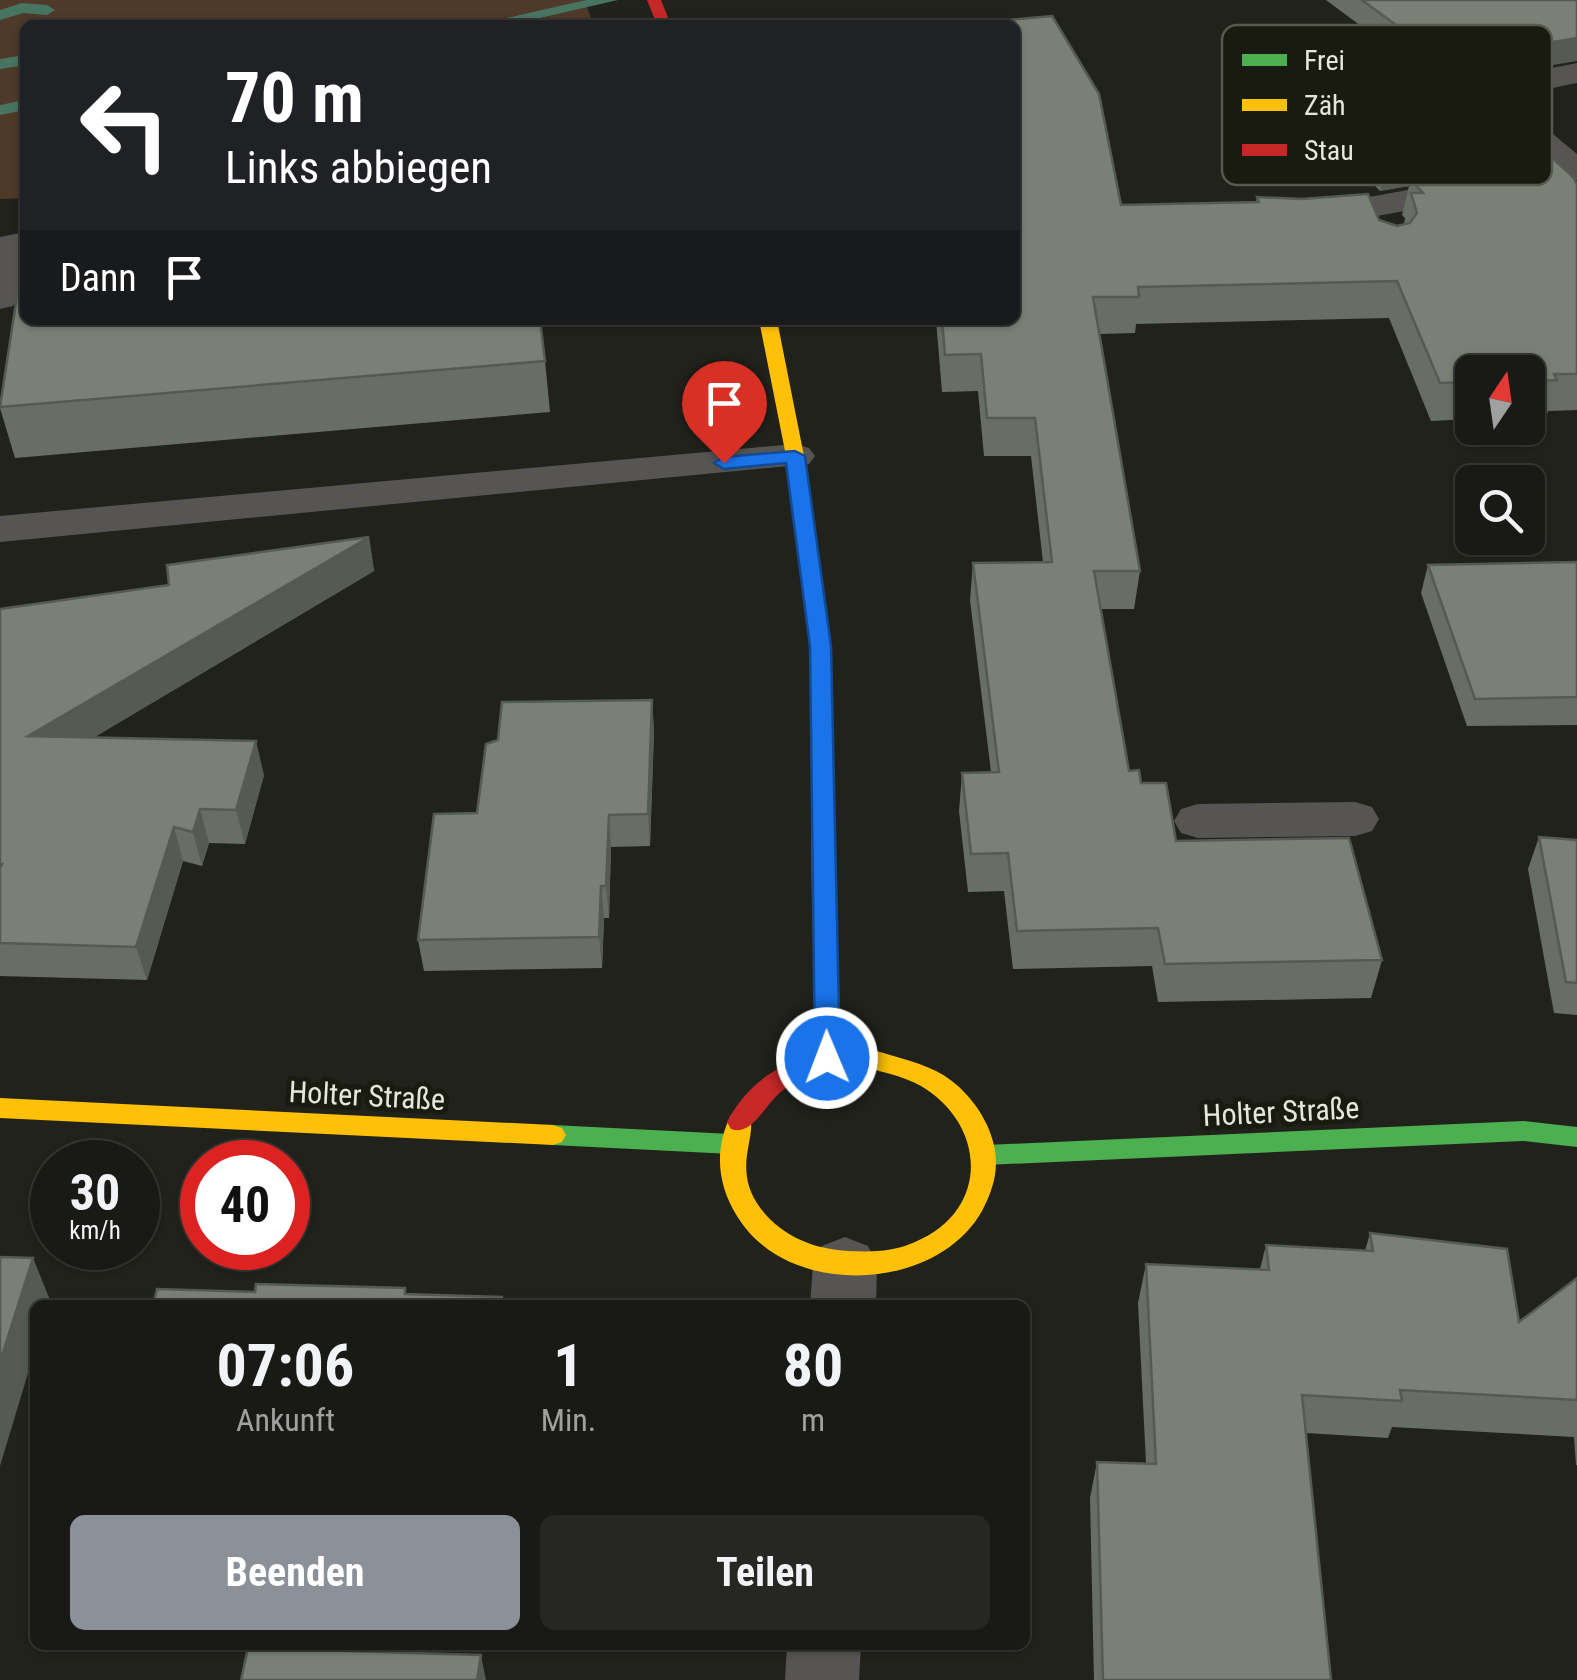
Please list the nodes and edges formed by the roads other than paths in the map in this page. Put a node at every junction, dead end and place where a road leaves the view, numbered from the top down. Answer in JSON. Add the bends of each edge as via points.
{"nodes":[{"id":1,"x":1577,"y":73,"type":"edge"},
{"id":2,"x":1552,"y":78,"type":"edge"},
{"id":3,"x":1552,"y":150,"type":"edge"},
{"id":4,"x":1576,"y":169,"type":"edge"},
{"id":5,"x":1514,"y":185,"type":"edge"},
{"id":6,"x":1295,"y":221,"type":"edge"},
{"id":7,"x":20,"y":243,"type":"edge"},
{"id":8,"x":0,"y":298,"type":"edge"},
{"id":9,"x":769,"y":325,"type":"edge"},
{"id":10,"x":795,"y":456,"type":"junction"},
{"id":11,"x":0,"y":530,"type":"edge"},
{"id":12,"x":1355,"y":819,"type":"dead end"},
{"id":13,"x":1198,"y":821,"type":"dead end"},
{"id":14,"x":827,"y":1058,"type":"junction"},
{"id":15,"x":0,"y":1108,"type":"edge"},
{"id":16,"x":1577,"y":1137,"type":"edge"},
{"id":17,"x":731,"y":1144,"type":"junction"},
{"id":18,"x":986,"y":1156,"type":"junction"},
{"id":19,"x":844,"y":1285,"type":"edge"},
{"id":20,"x":824,"y":1650,"type":"edge"},
{"id":21,"x":822,"y":1680,"type":"edge"}],
"edges":[{"from":1,"to":2,"type":"lane"},
{"from":3,"to":4,"type":"lane"},
{"from":5,"to":6,"type":"lane","via":[[1378,220]]},
{"from":7,"to":8,"type":"lane","via":[[9,244]]},
{"from":9,"to":10,"type":"street"},
{"from":10,"to":11,"type":"lane"},
{"from":10,"to":14,"type":"street","via":[[820,646]]},
{"from":12,"to":13,"type":"lane"},
{"from":14,"to":17,"type":"street","via":[[766,1086],[744,1109]]},
{"from":14,"to":18,"type":"street","via":[[900,1062],[933,1076],[979,1126]]},
{"from":15,"to":17,"type":"street","name":"Holter Straße"},
{"from":16,"to":18,"type":"street","name":"Holter Straße","via":[[1524,1131]]},
{"from":17,"to":19,"type":"street","via":[[730,1170],[742,1205],[767,1233]]},
{"from":18,"to":19,"type":"street","via":[[982,1191],[963,1224],[931,1248]]},
{"from":20,"to":21,"type":"street"}]}
